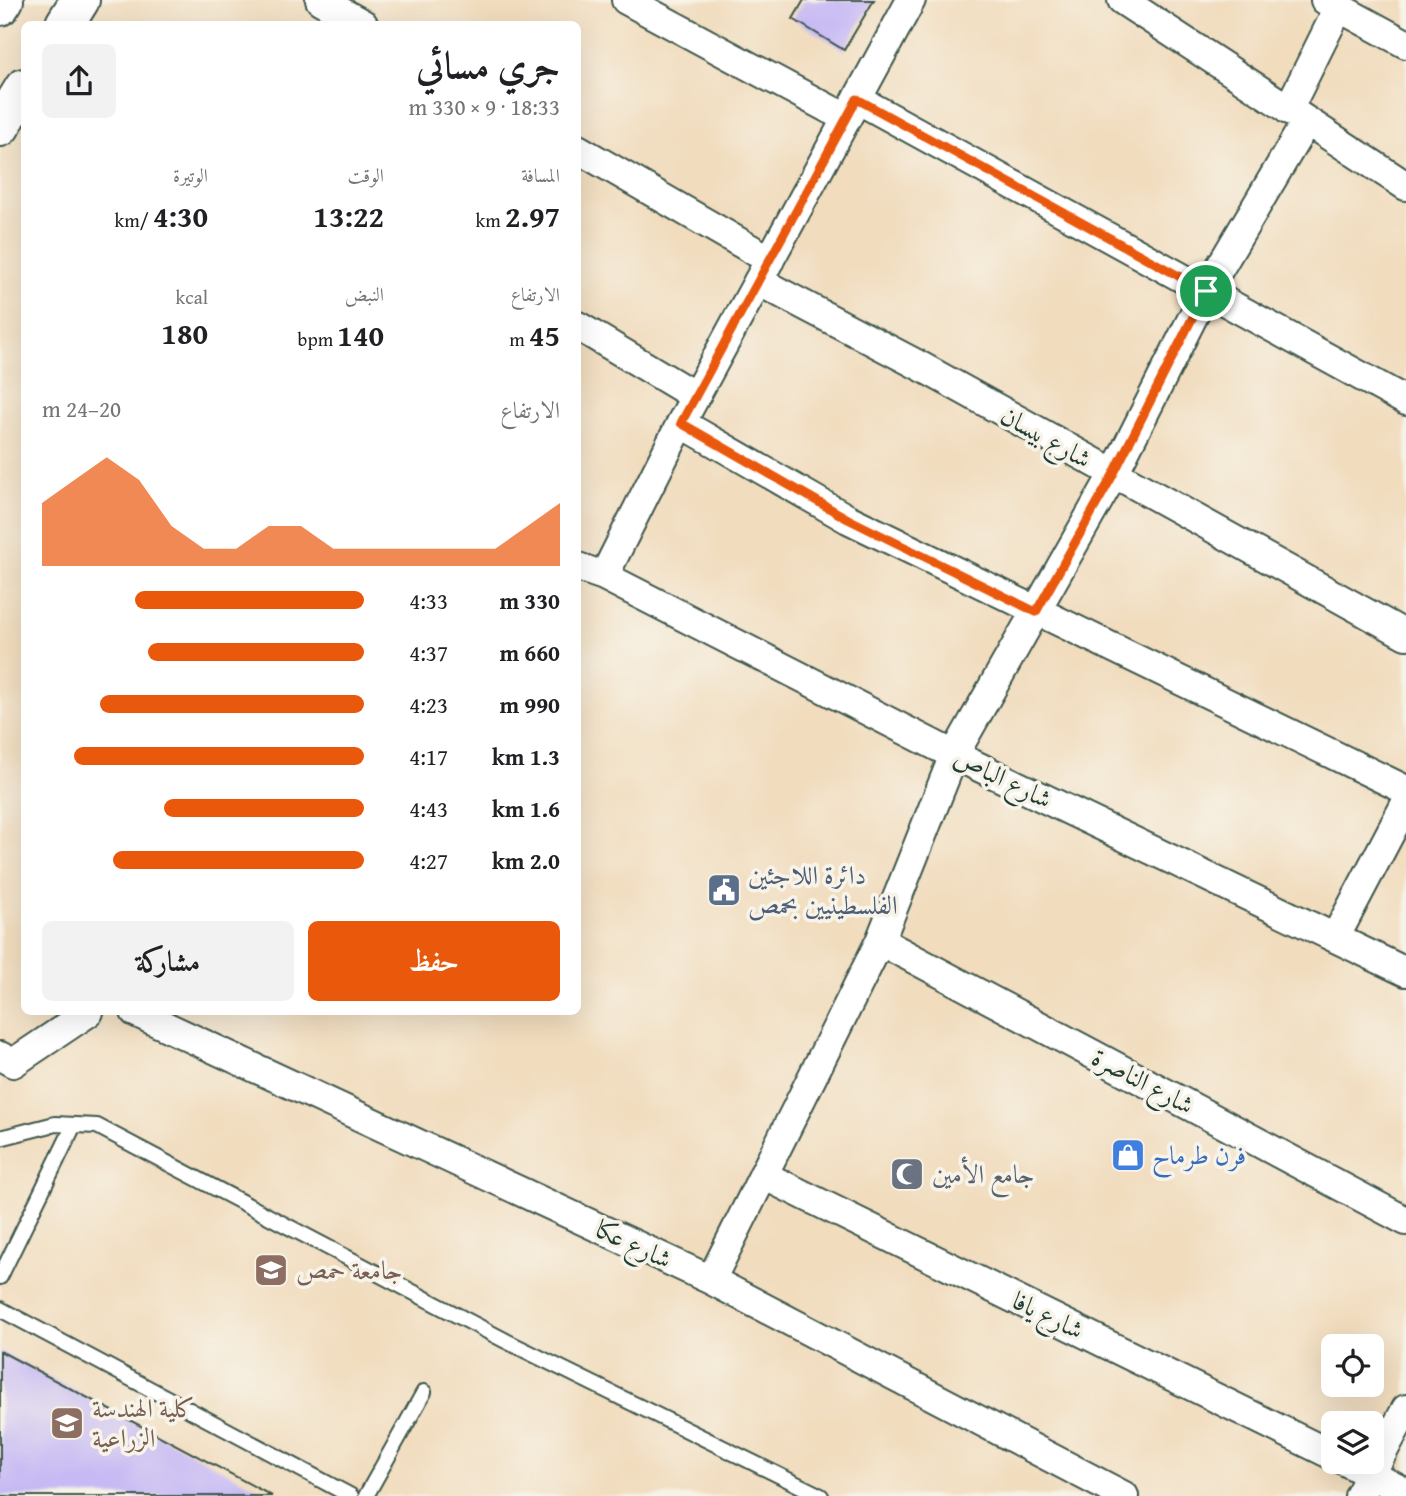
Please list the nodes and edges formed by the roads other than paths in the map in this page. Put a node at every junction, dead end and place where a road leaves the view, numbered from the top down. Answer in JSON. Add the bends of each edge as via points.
{"nodes":[{"id":1,"x":4,"y":0,"type":"edge"},
{"id":2,"x":80,"y":0,"type":"edge"},
{"id":3,"x":320,"y":0,"type":"edge"},
{"id":4,"x":626,"y":0,"type":"edge"},
{"id":5,"x":911,"y":0,"type":"edge"},
{"id":6,"x":1122,"y":0,"type":"edge"},
{"id":7,"x":1332,"y":4,"type":"edge"},
{"id":8,"x":0,"y":6,"type":"edge"},
{"id":9,"x":67,"y":21,"type":"edge"},
{"id":10,"x":358,"y":21,"type":"edge"},
{"id":11,"x":1406,"y":44,"type":"edge"},
{"id":12,"x":21,"y":93,"type":"edge"},
{"id":13,"x":851,"y":109,"type":"junction"},
{"id":14,"x":1297,"y":116,"type":"junction"},
{"id":15,"x":0,"y":127,"type":"edge"},
{"id":16,"x":581,"y":151,"type":"edge"},
{"id":17,"x":1406,"y":186,"type":"edge"},
{"id":18,"x":764,"y":270,"type":"junction"},
{"id":19,"x":1206,"y":291,"type":"junction"},
{"id":20,"x":581,"y":328,"type":"edge"},
{"id":21,"x":695,"y":396,"type":"junction"},
{"id":22,"x":1406,"y":401,"type":"edge"},
{"id":23,"x":681,"y":423,"type":"junction"},
{"id":24,"x":1113,"y":475,"type":"junction"},
{"id":25,"x":581,"y":568,"type":"edge"},
{"id":26,"x":604,"y":576,"type":"junction"},
{"id":27,"x":1036,"y":612,"type":"junction"},
{"id":28,"x":1406,"y":635,"type":"edge"},
{"id":29,"x":954,"y":755,"type":"junction"},
{"id":30,"x":1406,"y":790,"type":"edge"},
{"id":31,"x":1406,"y":803,"type":"edge"},
{"id":32,"x":1336,"y":936,"type":"junction"},
{"id":33,"x":880,"y":941,"type":"junction"},
{"id":34,"x":1406,"y":972,"type":"edge"},
{"id":35,"x":85,"y":1015,"type":"edge"},
{"id":36,"x":141,"y":1015,"type":"edge"},
{"id":37,"x":0,"y":1056,"type":"edge"},
{"id":38,"x":74,"y":1125,"type":"junction"},
{"id":39,"x":0,"y":1138,"type":"edge"},
{"id":40,"x":763,"y":1175,"type":"junction"},
{"id":41,"x":1406,"y":1221,"type":"edge"},
{"id":42,"x":0,"y":1277,"type":"edge"},
{"id":43,"x":711,"y":1280,"type":"junction"},
{"id":44,"x":0,"y":1309,"type":"edge"},
{"id":45,"x":424,"y":1392,"type":"dead end"},
{"id":46,"x":1406,"y":1409,"type":"edge"},
{"id":47,"x":1321,"y":1450,"type":"edge"},
{"id":48,"x":1365,"y":1485,"type":"edge"},
{"id":49,"x":1406,"y":1493,"type":"edge"},
{"id":50,"x":351,"y":1496,"type":"edge"},
{"id":51,"x":366,"y":1496,"type":"edge"},
{"id":52,"x":821,"y":1496,"type":"edge"},
{"id":53,"x":1124,"y":1496,"type":"edge"}],
"edges":[{"from":1,"to":8,"type":"highway"},
{"from":2,"to":9,"type":"highway"},
{"from":3,"to":10,"type":"street"},
{"from":4,"to":13,"type":"street"},
{"from":5,"to":13,"type":"street"},
{"from":6,"to":14,"type":"street"},
{"from":7,"to":11,"type":"street"},
{"from":7,"to":14,"type":"street"},
{"from":12,"to":15,"type":"highway"},
{"from":13,"to":18,"type":"street"},
{"from":13,"to":19,"type":"street"},
{"from":14,"to":17,"type":"street"},
{"from":14,"to":19,"type":"street"},
{"from":16,"to":18,"type":"street","name":"شارع بيسان"},
{"from":18,"to":21,"type":"street"},
{"from":18,"to":24,"type":"street","name":"شارع بيسان"},
{"from":19,"to":22,"type":"street"},
{"from":19,"to":24,"type":"street"},
{"from":20,"to":21,"type":"street"},
{"from":21,"to":23,"type":"street"},
{"from":23,"to":26,"type":"street"},
{"from":23,"to":27,"type":"street","via":[[848,519]]},
{"from":24,"to":27,"type":"street"},
{"from":24,"to":28,"type":"street","name":"شارع بيسان"},
{"from":25,"to":26,"type":"street","name":"شارع الباص"},
{"from":26,"to":29,"type":"street","name":"شارع الباص"},
{"from":27,"to":29,"type":"street"},
{"from":27,"to":30,"type":"street"},
{"from":29,"to":32,"type":"street","name":"شارع الباص"},
{"from":29,"to":33,"type":"street"},
{"from":31,"to":32,"type":"street"},
{"from":32,"to":34,"type":"street","name":"شارع الباص"},
{"from":33,"to":40,"type":"street"},
{"from":33,"to":41,"type":"street","name":"شارع الناصرة"},
{"from":35,"to":37,"type":"street","via":[[13,1063]]},
{"from":36,"to":43,"type":"street","name":"شارع عكا"},
{"from":38,"to":39,"type":"lane","via":[[55,1124]]},
{"from":38,"to":42,"type":"lane"},
{"from":38,"to":52,"type":"lane","via":[[97,1126],[506,1341]]},
{"from":40,"to":43,"type":"street"},
{"from":40,"to":47,"type":"street","name":"شارع يافا"},
{"from":43,"to":53,"type":"street","name":"شارع عكا"},
{"from":44,"to":50,"type":"lane"},
{"from":45,"to":51,"type":"lane"},
{"from":46,"to":48,"type":"street"},
{"from":48,"to":49,"type":"street"}]}
